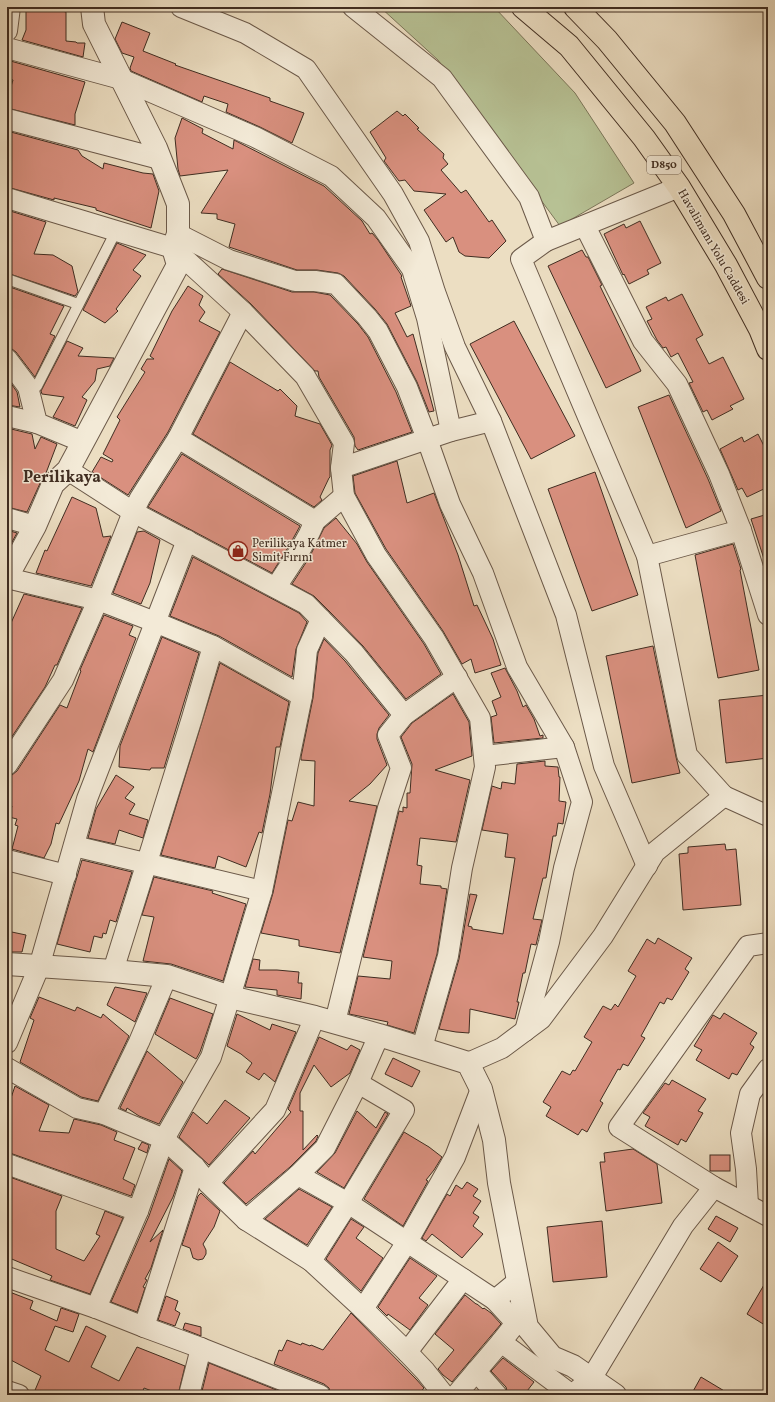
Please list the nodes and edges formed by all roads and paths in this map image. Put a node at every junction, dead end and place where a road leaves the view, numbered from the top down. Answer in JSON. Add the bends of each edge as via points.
{"nodes":[{"id":1,"x":92,"y":7,"type":"edge"},
{"id":2,"x":181,"y":7,"type":"edge"},
{"id":3,"x":353,"y":7,"type":"edge"},
{"id":4,"x":523,"y":7,"type":"edge"},
{"id":5,"x":575,"y":7,"type":"edge"},
{"id":6,"x":9,"y":8,"type":"edge"},
{"id":7,"x":7,"y":31,"type":"edge"},
{"id":8,"x":7,"y":48,"type":"edge"},
{"id":9,"x":121,"y":79,"type":"junction"},
{"id":10,"x":7,"y":119,"type":"edge"},
{"id":11,"x":160,"y":160,"type":"junction"},
{"id":12,"x":679,"y":187,"type":"junction"},
{"id":13,"x":393,"y":194,"type":"junction"},
{"id":14,"x":7,"y":198,"type":"edge"},
{"id":15,"x":372,"y":214,"type":"junction"},
{"id":16,"x":584,"y":226,"type":"junction"},
{"id":17,"x":116,"y":231,"type":"junction"},
{"id":18,"x":175,"y":241,"type":"junction"},
{"id":19,"x":546,"y":241,"type":"junction"},
{"id":20,"x":768,"y":278,"type":"edge"},
{"id":21,"x":7,"y":279,"type":"edge"},
{"id":22,"x":78,"y":304,"type":"junction"},
{"id":23,"x":243,"y":312,"type":"junction"},
{"id":24,"x":768,"y":349,"type":"edge"},
{"id":25,"x":7,"y":359,"type":"edge"},
{"id":26,"x":29,"y":394,"type":"junction"},
{"id":27,"x":7,"y":416,"type":"edge"},
{"id":28,"x":491,"y":422,"type":"junction"},
{"id":29,"x":37,"y":423,"type":"junction"},
{"id":30,"x":451,"y":431,"type":"junction"},
{"id":31,"x":178,"y":438,"type":"junction"},
{"id":32,"x":427,"y":439,"type":"junction"},
{"id":33,"x":83,"y":442,"type":"junction"},
{"id":34,"x":341,"y":468,"type":"junction"},
{"id":35,"x":68,"y":470,"type":"junction"},
{"id":36,"x":344,"y":496,"type":"junction"},
{"id":37,"x":133,"y":512,"type":"junction"},
{"id":38,"x":7,"y":518,"type":"edge"},
{"id":39,"x":315,"y":521,"type":"junction"},
{"id":40,"x":35,"y":526,"type":"junction"},
{"id":41,"x":741,"y":530,"type":"junction"},
{"id":42,"x":187,"y":540,"type":"junction"},
{"id":43,"x":647,"y":556,"type":"junction"},
{"id":44,"x":7,"y":577,"type":"edge"},
{"id":45,"x":276,"y":587,"type":"junction"},
{"id":46,"x":98,"y":600,"type":"junction"},
{"id":47,"x":768,"y":615,"type":"edge"},
{"id":48,"x":321,"y":619,"type":"junction"},
{"id":49,"x":155,"y":622,"type":"junction"},
{"id":50,"x":213,"y":646,"type":"junction"},
{"id":51,"x":457,"y":678,"type":"junction"},
{"id":52,"x":302,"y":696,"type":"junction"},
{"id":53,"x":404,"y":715,"type":"junction"},
{"id":54,"x":564,"y":747,"type":"junction"},
{"id":55,"x":484,"y":756,"type":"junction"},
{"id":56,"x":7,"y":765,"type":"edge"},
{"id":57,"x":724,"y":796,"type":"junction"},
{"id":58,"x":768,"y":816,"type":"edge"},
{"id":59,"x":74,"y":846,"type":"junction"},
{"id":60,"x":7,"y":860,"type":"edge"},
{"id":61,"x":147,"y":864,"type":"junction"},
{"id":62,"x":647,"y":866,"type":"junction"},
{"id":63,"x":66,"y":875,"type":"junction"},
{"id":64,"x":262,"y":891,"type":"junction"},
{"id":65,"x":768,"y":943,"type":"edge"},
{"id":66,"x":7,"y":964,"type":"edge"},
{"id":67,"x":39,"y":967,"type":"junction"},
{"id":68,"x":113,"y":971,"type":"junction"},
{"id":69,"x":167,"y":976,"type":"junction"},
{"id":70,"x":230,"y":997,"type":"junction"},
{"id":71,"x":325,"y":1020,"type":"junction"},
{"id":72,"x":525,"y":1031,"type":"junction"},
{"id":73,"x":379,"y":1035,"type":"junction"},
{"id":74,"x":7,"y":1043,"type":"edge"},
{"id":75,"x":422,"y":1048,"type":"junction"},
{"id":76,"x":468,"y":1063,"type":"junction"},
{"id":77,"x":7,"y":1068,"type":"edge"},
{"id":78,"x":768,"y":1069,"type":"edge"},
{"id":79,"x":358,"y":1083,"type":"junction"},
{"id":80,"x":481,"y":1089,"type":"junction"},
{"id":81,"x":104,"y":1114,"type":"junction"},
{"id":82,"x":164,"y":1138,"type":"junction"},
{"id":83,"x":7,"y":1164,"type":"edge"},
{"id":84,"x":195,"y":1167,"type":"junction"},
{"id":85,"x":298,"y":1175,"type":"junction"},
{"id":86,"x":208,"y":1183,"type":"junction"},
{"id":87,"x":714,"y":1187,"type":"junction"},
{"id":88,"x":348,"y":1203,"type":"junction"},
{"id":89,"x":748,"y":1205,"type":"junction"},
{"id":90,"x":138,"y":1211,"type":"junction"},
{"id":91,"x":768,"y":1216,"type":"edge"},
{"id":92,"x":246,"y":1220,"type":"junction"},
{"id":93,"x":407,"y":1242,"type":"junction"},
{"id":94,"x":311,"y":1261,"type":"junction"},
{"id":95,"x":463,"y":1279,"type":"junction"},
{"id":96,"x":8,"y":1280,"type":"edge"},
{"id":97,"x":518,"y":1281,"type":"junction"},
{"id":98,"x":495,"y":1300,"type":"junction"},
{"id":99,"x":96,"y":1308,"type":"junction"},
{"id":100,"x":363,"y":1309,"type":"junction"},
{"id":101,"x":144,"y":1327,"type":"junction"},
{"id":102,"x":502,"y":1342,"type":"junction"},
{"id":103,"x":201,"y":1348,"type":"junction"},
{"id":104,"x":407,"y":1352,"type":"junction"},
{"id":105,"x":476,"y":1371,"type":"junction"},
{"id":106,"x":591,"y":1379,"type":"junction"},
{"id":107,"x":7,"y":1391,"type":"edge"},
{"id":108,"x":19,"y":1395,"type":"edge"},
{"id":109,"x":189,"y":1395,"type":"edge"},
{"id":110,"x":320,"y":1395,"type":"edge"},
{"id":111,"x":444,"y":1395,"type":"edge"},
{"id":112,"x":456,"y":1395,"type":"edge"},
{"id":113,"x":497,"y":1395,"type":"edge"},
{"id":114,"x":572,"y":1395,"type":"edge"},
{"id":115,"x":615,"y":1395,"type":"edge"}],
"edges":[{"from":1,"to":9,"type":"street","via":[[94,24]]},
{"from":2,"to":13,"type":"street","via":[[245,33],[306,69]]},
{"from":3,"to":19,"type":"street","via":[[442,78],[529,197]]},
{"from":4,"to":12,"type":"highway","name":"Havalimanı Yolu Caddesi","number":"D850","via":[[569,46],[644,138]]},
{"from":5,"to":20,"type":"highway","number":"D850","via":[[607,40],[675,123],[734,214]]},
{"from":6,"to":7,"type":"street"},
{"from":8,"to":9,"type":"street"},
{"from":9,"to":11,"type":"street"},
{"from":9,"to":15,"type":"street","via":[[255,137],[331,176]]},
{"from":10,"to":11,"type":"street"},
{"from":11,"to":18,"type":"street","via":[[178,204]]},
{"from":12,"to":16,"type":"street"},
{"from":12,"to":24,"type":"highway","name":"Havalimanı Yolu Caddesi","number":"D850","via":[[726,265]]},
{"from":13,"to":15,"type":"street"},
{"from":13,"to":28,"type":"street","via":[[419,241],[455,347]]},
{"from":14,"to":17,"type":"street"},
{"from":15,"to":30,"type":"street","via":[[412,269],[427,318]]},
{"from":16,"to":19,"type":"street"},
{"from":16,"to":41,"type":"street","via":[[643,341],[677,384],[719,474]]},
{"from":17,"to":18,"type":"street"},
{"from":17,"to":22,"type":"lane"},
{"from":18,"to":23,"type":"street"},
{"from":18,"to":32,"type":"street","via":[[295,281],[336,284],[378,331],[407,388]]},
{"from":18,"to":33,"type":"street","via":[[178,265]]},
{"from":19,"to":43,"type":"street","via":[[521,259]]},
{"from":21,"to":22,"type":"lane"},
{"from":22,"to":26,"type":"lane","via":[[37,386]]},
{"from":23,"to":31,"type":"street"},
{"from":23,"to":34,"type":"street","via":[[305,376],[344,443]]},
{"from":25,"to":26,"type":"street","via":[[28,387]]},
{"from":26,"to":29,"type":"street"},
{"from":27,"to":29,"type":"street"},
{"from":28,"to":30,"type":"street"},
{"from":28,"to":62,"type":"street","via":[[566,616],[604,766]]},
{"from":29,"to":33,"type":"street"},
{"from":30,"to":32,"type":"street"},
{"from":31,"to":37,"type":"street"},
{"from":31,"to":39,"type":"street"},
{"from":32,"to":34,"type":"street"},
{"from":32,"to":54,"type":"street","via":[[450,504],[483,573],[517,667]]},
{"from":33,"to":35,"type":"street"},
{"from":34,"to":36,"type":"street"},
{"from":35,"to":37,"type":"street"},
{"from":35,"to":40,"type":"street","via":[[53,484]]},
{"from":36,"to":39,"type":"street"},
{"from":36,"to":51,"type":"street","via":[[376,555],[434,638]]},
{"from":37,"to":42,"type":"street"},
{"from":37,"to":46,"type":"street"},
{"from":38,"to":40,"type":"street"},
{"from":39,"to":45,"type":"street"},
{"from":40,"to":44,"type":"street"},
{"from":41,"to":43,"type":"street"},
{"from":41,"to":47,"type":"street"},
{"from":42,"to":45,"type":"street"},
{"from":42,"to":49,"type":"street"},
{"from":43,"to":57,"type":"street","via":[[687,754]]},
{"from":44,"to":46,"type":"street"},
{"from":45,"to":48,"type":"street","via":[[306,604]]},
{"from":46,"to":49,"type":"street"},
{"from":46,"to":56,"type":"street","via":[[63,680]]},
{"from":48,"to":52,"type":"street","via":[[307,650]]},
{"from":48,"to":53,"type":"street","via":[[354,653]]},
{"from":49,"to":50,"type":"street"},
{"from":49,"to":59,"type":"street","via":[[87,799]]},
{"from":50,"to":52,"type":"street"},
{"from":50,"to":61,"type":"street"},
{"from":51,"to":53,"type":"street"},
{"from":51,"to":55,"type":"street","via":[[480,718]]},
{"from":52,"to":64,"type":"street"},
{"from":53,"to":71,"type":"street","via":[[388,735],[401,768]]},
{"from":54,"to":55,"type":"street"},
{"from":54,"to":72,"type":"street","via":[[582,802]]},
{"from":55,"to":75,"type":"street","via":[[485,767],[462,868],[448,956]]},
{"from":57,"to":58,"type":"street"},
{"from":57,"to":62,"type":"street","via":[[655,852]]},
{"from":59,"to":61,"type":"street"},
{"from":59,"to":63,"type":"street"},
{"from":60,"to":63,"type":"street"},
{"from":61,"to":64,"type":"street"},
{"from":61,"to":68,"type":"street"},
{"from":62,"to":72,"type":"street","via":[[603,936],[556,1000],[541,1019]]},
{"from":63,"to":67,"type":"street"},
{"from":64,"to":70,"type":"street"},
{"from":65,"to":87,"type":"street","via":[[748,946],[619,1127]]},
{"from":66,"to":67,"type":"street"},
{"from":67,"to":68,"type":"street"},
{"from":67,"to":74,"type":"street"},
{"from":68,"to":69,"type":"street"},
{"from":69,"to":70,"type":"street"},
{"from":69,"to":81,"type":"street"},
{"from":70,"to":71,"type":"street"},
{"from":70,"to":82,"type":"street","via":[[211,1057]]},
{"from":71,"to":73,"type":"street"},
{"from":71,"to":86,"type":"street","via":[[275,1110]]},
{"from":72,"to":76,"type":"street","via":[[502,1048]]},
{"from":73,"to":75,"type":"street"},
{"from":73,"to":79,"type":"street"},
{"from":75,"to":76,"type":"street"},
{"from":76,"to":80,"type":"street"},
{"from":77,"to":81,"type":"street","via":[[76,1108]]},
{"from":78,"to":89,"type":"street","via":[[750,1094],[741,1133]]},
{"from":79,"to":85,"type":"street","via":[[325,1148]]},
{"from":79,"to":88,"type":"street","via":[[404,1110]]},
{"from":80,"to":93,"type":"street","via":[[455,1157]]},
{"from":80,"to":97,"type":"street","via":[[494,1140],[499,1183]]},
{"from":81,"to":82,"type":"street"},
{"from":82,"to":84,"type":"street"},
{"from":82,"to":90,"type":"street"},
{"from":83,"to":90,"type":"street"},
{"from":84,"to":86,"type":"street"},
{"from":84,"to":101,"type":"street"},
{"from":85,"to":88,"type":"street"},
{"from":85,"to":92,"type":"street"},
{"from":86,"to":92,"type":"street"},
{"from":87,"to":89,"type":"street"},
{"from":87,"to":106,"type":"street","via":[[683,1226]]},
{"from":88,"to":93,"type":"street"},
{"from":88,"to":94,"type":"street"},
{"from":89,"to":91,"type":"street"},
{"from":90,"to":99,"type":"street"},
{"from":92,"to":94,"type":"street"},
{"from":93,"to":95,"type":"street"},
{"from":93,"to":100,"type":"street"},
{"from":94,"to":100,"type":"street"},
{"from":95,"to":98,"type":"street"},
{"from":95,"to":104,"type":"street"},
{"from":96,"to":99,"type":"street"},
{"from":97,"to":98,"type":"street"},
{"from":97,"to":106,"type":"street","via":[[527,1327],[552,1357]]},
{"from":98,"to":102,"type":"street","via":[[516,1323]]},
{"from":99,"to":101,"type":"street"},
{"from":100,"to":104,"type":"street"},
{"from":101,"to":103,"type":"street"},
{"from":102,"to":105,"type":"street"},
{"from":102,"to":114,"type":"street"},
{"from":103,"to":109,"type":"street"},
{"from":103,"to":110,"type":"street"},
{"from":104,"to":111,"type":"street"},
{"from":105,"to":112,"type":"street"},
{"from":105,"to":113,"type":"street"},
{"from":106,"to":114,"type":"street"},
{"from":106,"to":115,"type":"street"},
{"from":107,"to":108,"type":"street"}]}
